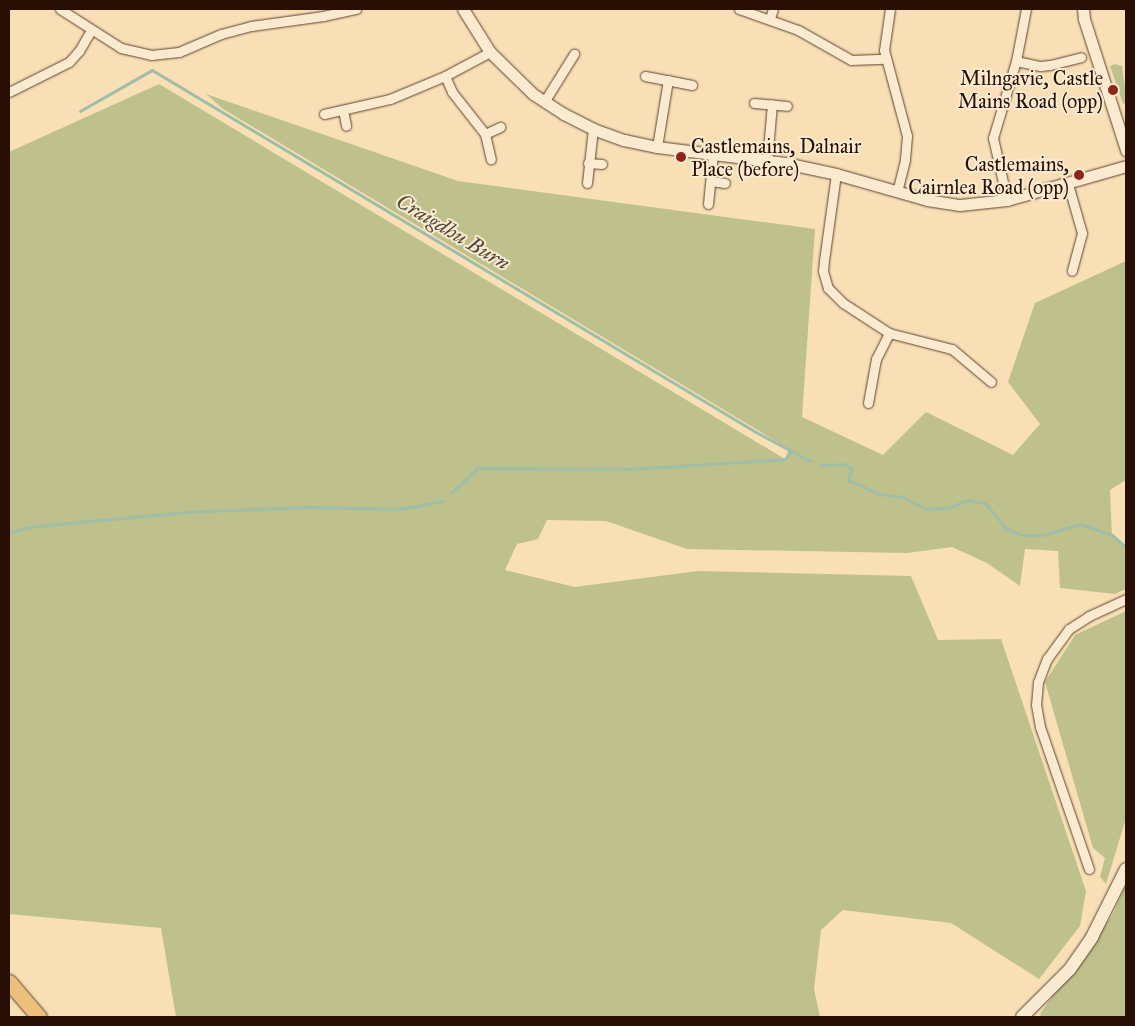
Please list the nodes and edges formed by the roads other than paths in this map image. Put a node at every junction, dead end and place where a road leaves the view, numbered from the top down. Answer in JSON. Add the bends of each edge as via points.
{"nodes":[{"id":1,"x":60,"y":9,"type":"edge"},
{"id":2,"x":356,"y":9,"type":"edge"},
{"id":3,"x":463,"y":9,"type":"edge"},
{"id":4,"x":739,"y":9,"type":"edge"},
{"id":5,"x":773,"y":9,"type":"edge"},
{"id":6,"x":890,"y":9,"type":"edge"},
{"id":7,"x":1026,"y":9,"type":"edge"},
{"id":8,"x":1083,"y":9,"type":"edge"},
{"id":9,"x":770,"y":18,"type":"junction"},
{"id":10,"x":91,"y":30,"type":"junction"},
{"id":11,"x":490,"y":52,"type":"junction"},
{"id":12,"x":574,"y":54,"type":"dead end"},
{"id":13,"x":1081,"y":57,"type":"dead end"},
{"id":14,"x":885,"y":58,"type":"junction"},
{"id":15,"x":1016,"y":61,"type":"junction"},
{"id":16,"x":445,"y":76,"type":"junction"},
{"id":17,"x":645,"y":76,"type":"dead end"},
{"id":18,"x":668,"y":80,"type":"junction"},
{"id":19,"x":692,"y":85,"type":"dead end"},
{"id":20,"x":9,"y":92,"type":"edge"},
{"id":21,"x":544,"y":102,"type":"junction"},
{"id":22,"x":754,"y":103,"type":"dead end"},
{"id":23,"x":772,"y":104,"type":"junction"},
{"id":24,"x":787,"y":106,"type":"dead end"},
{"id":25,"x":343,"y":110,"type":"junction"},
{"id":26,"x":324,"y":114,"type":"dead end"},
{"id":27,"x":346,"y":126,"type":"dead end"},
{"id":28,"x":500,"y":127,"type":"dead end"},
{"id":29,"x":593,"y":129,"type":"junction"},
{"id":30,"x":485,"y":134,"type":"junction"},
{"id":31,"x":657,"y":147,"type":"junction"},
{"id":32,"x":1126,"y":150,"type":"edge"},
{"id":33,"x":713,"y":154,"type":"junction"},
{"id":34,"x":492,"y":159,"type":"dead end"},
{"id":35,"x":767,"y":161,"type":"junction"},
{"id":36,"x":588,"y":163,"type":"junction"},
{"id":37,"x":602,"y":164,"type":"dead end"},
{"id":38,"x":1126,"y":166,"type":"edge"},
{"id":39,"x":836,"y":174,"type":"junction"},
{"id":40,"x":711,"y":181,"type":"junction"},
{"id":41,"x":587,"y":183,"type":"dead end"},
{"id":42,"x":724,"y":183,"type":"dead end"},
{"id":43,"x":1068,"y":184,"type":"junction"},
{"id":44,"x":897,"y":192,"type":"junction"},
{"id":45,"x":1007,"y":200,"type":"junction"},
{"id":46,"x":708,"y":204,"type":"dead end"},
{"id":47,"x":1072,"y":271,"type":"dead end"},
{"id":48,"x":889,"y":333,"type":"junction"},
{"id":49,"x":991,"y":382,"type":"dead end"},
{"id":50,"x":868,"y":403,"type":"dead end"},
{"id":51,"x":1126,"y":599,"type":"edge"},
{"id":52,"x":1090,"y":869,"type":"dead end"},
{"id":53,"x":1126,"y":869,"type":"edge"},
{"id":54,"x":9,"y":982,"type":"edge"},
{"id":55,"x":38,"y":1017,"type":"edge"},
{"id":56,"x":1022,"y":1017,"type":"edge"}],
"edges":[{"from":1,"to":10,"type":"street"},
{"from":2,"to":10,"type":"street","via":[[251,26],[220,34],[179,52],[161,55],[131,52]]},
{"from":3,"to":11,"type":"street"},
{"from":4,"to":9,"type":"street"},
{"from":5,"to":9,"type":"street"},
{"from":6,"to":14,"type":"street","via":[[884,38]]},
{"from":7,"to":15,"type":"street"},
{"from":8,"to":32,"type":"street"},
{"from":9,"to":14,"type":"street","via":[[806,34],[843,57],[860,60]]},
{"from":10,"to":20,"type":"street","via":[[80,51],[69,62]]},
{"from":11,"to":16,"type":"street"},
{"from":11,"to":21,"type":"street","via":[[517,81]]},
{"from":12,"to":21,"type":"street"},
{"from":13,"to":15,"type":"street","via":[[1040,66]]},
{"from":14,"to":44,"type":"street","via":[[907,136]]},
{"from":15,"to":45,"type":"street","via":[[993,138]]},
{"from":16,"to":25,"type":"street","via":[[390,99]]},
{"from":16,"to":30,"type":"street","via":[[452,92]]},
{"from":17,"to":18,"type":"street"},
{"from":18,"to":19,"type":"street"},
{"from":18,"to":31,"type":"street"},
{"from":21,"to":29,"type":"street"},
{"from":22,"to":23,"type":"street"},
{"from":23,"to":24,"type":"street"},
{"from":23,"to":35,"type":"street"},
{"from":25,"to":26,"type":"street"},
{"from":25,"to":27,"type":"street"},
{"from":28,"to":30,"type":"street"},
{"from":29,"to":31,"type":"street"},
{"from":29,"to":36,"type":"street"},
{"from":30,"to":34,"type":"street"},
{"from":31,"to":33,"type":"street"},
{"from":33,"to":35,"type":"street"},
{"from":33,"to":40,"type":"street"},
{"from":35,"to":39,"type":"street"},
{"from":36,"to":37,"type":"street"},
{"from":36,"to":41,"type":"street"},
{"from":38,"to":43,"type":"street"},
{"from":39,"to":44,"type":"street"},
{"from":39,"to":48,"type":"street","via":[[824,280],[843,303]]},
{"from":40,"to":42,"type":"street"},
{"from":40,"to":46,"type":"street"},
{"from":43,"to":45,"type":"street"},
{"from":43,"to":47,"type":"street","via":[[1082,234]]},
{"from":44,"to":45,"type":"street","via":[[960,205]]},
{"from":48,"to":49,"type":"street","via":[[952,349]]},
{"from":48,"to":50,"type":"street","via":[[876,360]]},
{"from":51,"to":52,"type":"street","via":[[1069,629],[1047,659],[1038,682],[1036,705],[1047,753]]},
{"from":53,"to":56,"type":"main road","via":[[1092,937],[1070,969]]},
{"from":54,"to":55,"type":"main road"}]}
